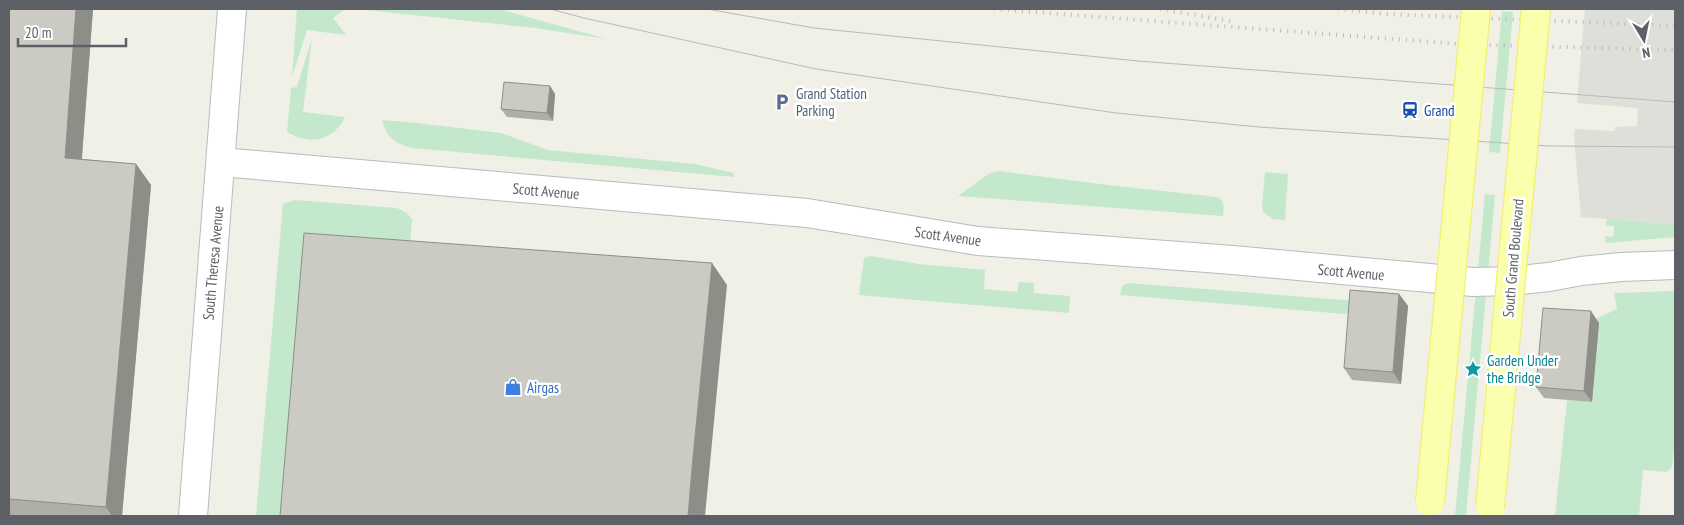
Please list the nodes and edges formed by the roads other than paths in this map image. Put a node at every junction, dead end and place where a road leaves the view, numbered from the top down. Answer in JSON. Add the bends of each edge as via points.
{"nodes":[{"id":1,"x":232,"y":9,"type":"edge"},
{"id":2,"x":1476,"y":9,"type":"edge"},
{"id":3,"x":1536,"y":9,"type":"edge"},
{"id":4,"x":221,"y":162,"type":"junction"},
{"id":5,"x":1675,"y":265,"type":"edge"},
{"id":6,"x":1430,"y":502,"type":"dead end"},
{"id":7,"x":1490,"y":507,"type":"dead end"},
{"id":8,"x":193,"y":516,"type":"edge"}],
"edges":[{"from":1,"to":4,"type":"street","name":"South Theresa Avenue"},
{"from":2,"to":6,"type":"main road","bridge":true},
{"from":3,"to":7,"type":"main road","name":"South Grand Boulevard","bridge":true},
{"from":4,"to":5,"type":"street","name":"Scott Avenue","via":[[807,213],[978,241],[1473,282]]},
{"from":4,"to":8,"type":"street","name":"South Theresa Avenue"}]}
